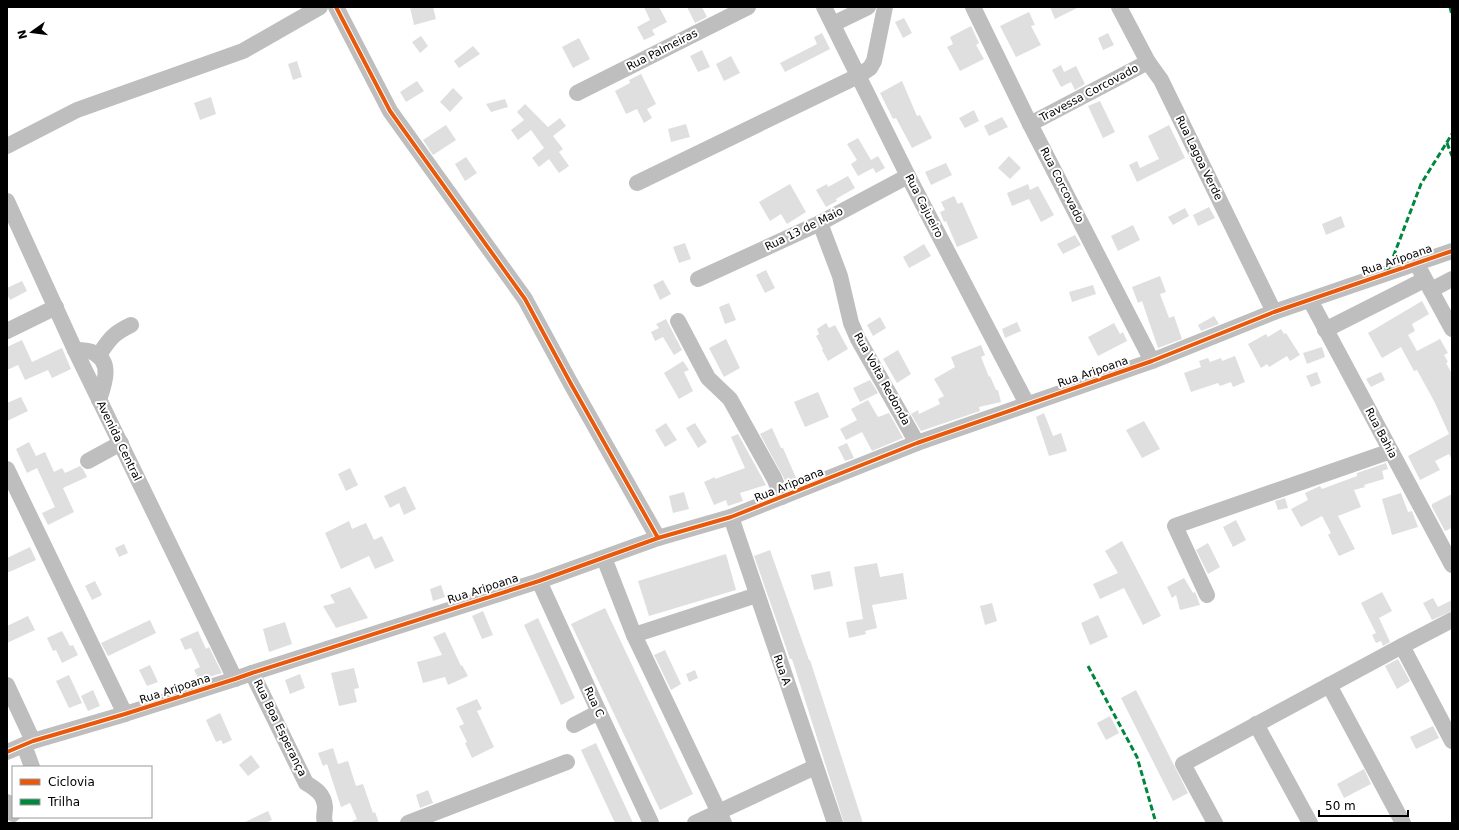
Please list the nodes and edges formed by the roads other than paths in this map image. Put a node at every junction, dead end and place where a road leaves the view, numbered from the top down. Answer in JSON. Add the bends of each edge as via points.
{"nodes":[{"id":1,"x":320,"y":7,"type":"edge"},
{"id":2,"x":336,"y":7,"type":"edge"},
{"id":3,"x":748,"y":7,"type":"edge"},
{"id":4,"x":824,"y":7,"type":"edge"},
{"id":5,"x":868,"y":7,"type":"edge"},
{"id":6,"x":884,"y":7,"type":"edge"},
{"id":7,"x":973,"y":7,"type":"edge"},
{"id":8,"x":1119,"y":7,"type":"edge"},
{"id":9,"x":833,"y":24,"type":"junction"},
{"id":10,"x":1148,"y":62,"type":"junction"},
{"id":11,"x":858,"y":76,"type":"junction"},
{"id":12,"x":577,"y":93,"type":"dead end"},
{"id":13,"x":1030,"y":124,"type":"junction"},
{"id":14,"x":7,"y":146,"type":"edge"},
{"id":15,"x":908,"y":176,"type":"junction"},
{"id":16,"x":637,"y":183,"type":"dead end"},
{"id":17,"x":7,"y":201,"type":"edge"},
{"id":18,"x":820,"y":223,"type":"junction"},
{"id":19,"x":1452,"y":251,"type":"edge"},
{"id":20,"x":1416,"y":263,"type":"junction"},
{"id":21,"x":698,"y":279,"type":"dead end"},
{"id":22,"x":1452,"y":279,"type":"edge"},
{"id":23,"x":1428,"y":285,"type":"junction"},
{"id":24,"x":1310,"y":300,"type":"junction"},
{"id":25,"x":56,"y":308,"type":"junction"},
{"id":26,"x":1274,"y":312,"type":"junction"},
{"id":27,"x":678,"y":321,"type":"dead end"},
{"id":28,"x":132,"y":325,"type":"dead end"},
{"id":29,"x":1452,"y":329,"type":"edge"},
{"id":30,"x":1325,"y":330,"type":"junction"},
{"id":31,"x":7,"y":331,"type":"edge"},
{"id":32,"x":75,"y":350,"type":"junction"},
{"id":33,"x":98,"y":356,"type":"junction"},
{"id":34,"x":1152,"y":361,"type":"junction"},
{"id":35,"x":99,"y":400,"type":"junction"},
{"id":36,"x":1027,"y":404,"type":"junction"},
{"id":37,"x":917,"y":443,"type":"junction"},
{"id":38,"x":120,"y":444,"type":"junction"},
{"id":39,"x":1391,"y":451,"type":"junction"},
{"id":40,"x":88,"y":461,"type":"dead end"},
{"id":41,"x":7,"y":469,"type":"edge"},
{"id":42,"x":782,"y":497,"type":"junction"},
{"id":43,"x":731,"y":517,"type":"junction"},
{"id":44,"x":658,"y":538,"type":"junction"},
{"id":45,"x":604,"y":558,"type":"junction"},
{"id":46,"x":1452,"y":565,"type":"edge"},
{"id":47,"x":539,"y":581,"type":"junction"},
{"id":48,"x":1207,"y":594,"type":"dead end"},
{"id":49,"x":757,"y":595,"type":"junction"},
{"id":50,"x":1452,"y":620,"type":"edge"},
{"id":51,"x":634,"y":635,"type":"junction"},
{"id":52,"x":1402,"y":646,"type":"junction"},
{"id":53,"x":252,"y":673,"type":"junction"},
{"id":54,"x":235,"y":679,"type":"junction"},
{"id":55,"x":7,"y":685,"type":"edge"},
{"id":56,"x":1329,"y":685,"type":"junction"},
{"id":57,"x":598,"y":712,"type":"junction"},
{"id":58,"x":125,"y":714,"type":"junction"},
{"id":59,"x":574,"y":724,"type":"dead end"},
{"id":60,"x":1256,"y":724,"type":"junction"},
{"id":61,"x":1452,"y":741,"type":"edge"},
{"id":62,"x":28,"y":743,"type":"junction"},
{"id":63,"x":7,"y":752,"type":"edge"},
{"id":64,"x":567,"y":762,"type":"dead end"},
{"id":65,"x":32,"y":766,"type":"edge"},
{"id":66,"x":815,"y":766,"type":"junction"},
{"id":67,"x":7,"y":802,"type":"edge"},
{"id":68,"x":12,"y":812,"type":"edge"},
{"id":69,"x":721,"y":817,"type":"edge"},
{"id":70,"x":325,"y":823,"type":"edge"},
{"id":71,"x":408,"y":823,"type":"edge"},
{"id":72,"x":651,"y":823,"type":"edge"},
{"id":73,"x":695,"y":823,"type":"edge"},
{"id":74,"x":835,"y":823,"type":"edge"},
{"id":75,"x":1215,"y":823,"type":"edge"},
{"id":76,"x":1310,"y":823,"type":"edge"},
{"id":77,"x":1403,"y":823,"type":"edge"}],
"edges":[{"from":1,"to":14,"type":"street","via":[[243,51],[77,110]]},
{"from":2,"to":44,"type":"street","via":[[390,111],[525,299]]},
{"from":3,"to":12,"type":"street","name":"Rua Palmeiras"},
{"from":4,"to":9,"type":"street","name":"Rua Cajueiro"},
{"from":5,"to":9,"type":"street"},
{"from":6,"to":11,"type":"street","via":[[874,61],[870,68]]},
{"from":7,"to":13,"type":"street","name":"Rua Corcovado"},
{"from":8,"to":10,"type":"street","name":"Rua Lagoa Verde"},
{"from":9,"to":11,"type":"street","name":"Rua Cajueiro"},
{"from":10,"to":13,"type":"street","name":"Travessa Corcovado"},
{"from":10,"to":26,"type":"street","name":"Rua Lagoa Verde","via":[[1161,80]]},
{"from":11,"to":15,"type":"street","name":"Rua Cajueiro"},
{"from":11,"to":16,"type":"street"},
{"from":13,"to":34,"type":"street","name":"Rua Corcovado"},
{"from":15,"to":18,"type":"street","name":"Rua 13 de Maio"},
{"from":15,"to":36,"type":"street","name":"Rua Cajueiro"},
{"from":17,"to":25,"type":"street","name":"Avenida Central"},
{"from":18,"to":21,"type":"street","name":"Rua 13 de Maio"},
{"from":18,"to":37,"type":"street","name":"Rua Volta Redonda","via":[[840,276],[851,323],[858,339]]},
{"from":19,"to":20,"type":"street","name":"Rua Aripoana"},
{"from":20,"to":23,"type":"street"},
{"from":20,"to":24,"type":"street","name":"Rua Aripoana"},
{"from":22,"to":23,"type":"street"},
{"from":23,"to":29,"type":"street"},
{"from":23,"to":30,"type":"street"},
{"from":24,"to":26,"type":"street","name":"Rua Aripoana"},
{"from":24,"to":30,"type":"street","name":"Rua Bahia"},
{"from":25,"to":31,"type":"street"},
{"from":25,"to":32,"type":"street","name":"Avenida Central"},
{"from":26,"to":34,"type":"street","name":"Rua Aripoana"},
{"from":27,"to":42,"type":"street","via":[[708,378],[730,399]]},
{"from":28,"to":33,"type":"street","via":[[113,336]]},
{"from":30,"to":39,"type":"street","name":"Rua Bahia"},
{"from":32,"to":33,"type":"street","via":[[93,352]]},
{"from":32,"to":35,"type":"street","name":"Avenida Central"},
{"from":33,"to":35,"type":"street","via":[[103,362],[106,380]]},
{"from":34,"to":36,"type":"street","name":"Rua Aripoana"},
{"from":35,"to":38,"type":"street","name":"Avenida Central"},
{"from":36,"to":37,"type":"street","name":"Rua Aripoana"},
{"from":37,"to":42,"type":"street","name":"Rua Aripoana"},
{"from":38,"to":40,"type":"street"},
{"from":38,"to":54,"type":"street","name":"Avenida Central"},
{"from":39,"to":46,"type":"street","name":"Rua Bahia"},
{"from":39,"to":48,"type":"street","via":[[1176,526]]},
{"from":41,"to":58,"type":"street"},
{"from":42,"to":43,"type":"street","name":"Rua Aripoana"},
{"from":43,"to":44,"type":"street","name":"Rua Aripoana"},
{"from":43,"to":49,"type":"street","name":"Rua A"},
{"from":44,"to":45,"type":"street","name":"Rua Aripoana"},
{"from":45,"to":47,"type":"street","name":"Rua Aripoana"},
{"from":45,"to":51,"type":"street"},
{"from":47,"to":53,"type":"street","name":"Rua Aripoana"},
{"from":47,"to":57,"type":"street","name":"Rua C"},
{"from":49,"to":51,"type":"street"},
{"from":49,"to":66,"type":"street","name":"Rua A"},
{"from":50,"to":52,"type":"street"},
{"from":51,"to":69,"type":"street"},
{"from":52,"to":56,"type":"street"},
{"from":52,"to":61,"type":"street"},
{"from":53,"to":54,"type":"street","name":"Rua Aripoana"},
{"from":53,"to":70,"type":"street","name":"Rua Boa Esperança","via":[[306,783],[320,791],[325,806]]},
{"from":54,"to":58,"type":"street","name":"Rua Aripoana"},
{"from":55,"to":62,"type":"street"},
{"from":56,"to":60,"type":"street"},
{"from":56,"to":77,"type":"street"},
{"from":57,"to":59,"type":"street"},
{"from":57,"to":72,"type":"street","name":"Rua C"},
{"from":58,"to":62,"type":"street","name":"Rua Aripoana"},
{"from":60,"to":75,"type":"street","via":[[1183,764]]},
{"from":60,"to":76,"type":"street"},
{"from":62,"to":63,"type":"street","name":"Rua Aripoana"},
{"from":62,"to":65,"type":"street"},
{"from":64,"to":71,"type":"street"},
{"from":66,"to":69,"type":"street"},
{"from":66,"to":74,"type":"street","name":"Rua A"},
{"from":67,"to":68,"type":"street"},
{"from":69,"to":73,"type":"street"}]}
